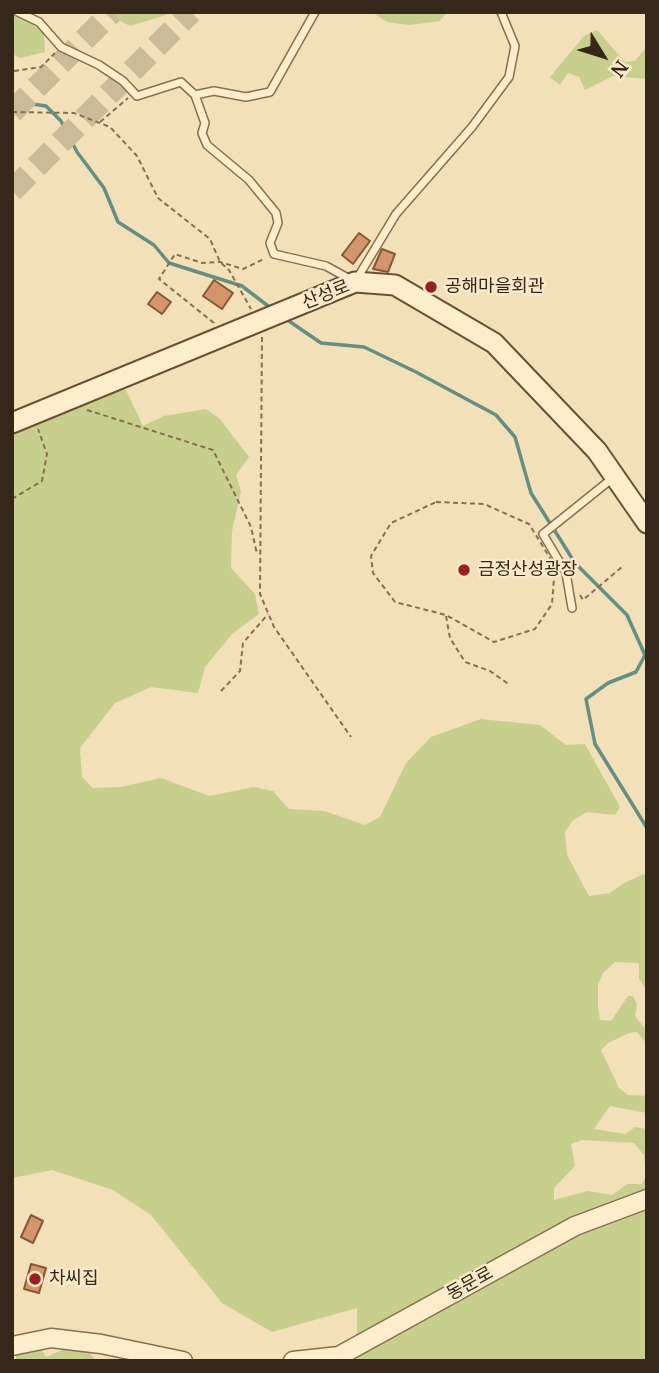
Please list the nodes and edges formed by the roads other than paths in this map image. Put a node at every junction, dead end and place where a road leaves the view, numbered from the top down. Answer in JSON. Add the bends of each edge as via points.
{"nodes":[{"id":1,"x":18,"y":12,"type":"edge"},
{"id":2,"x":315,"y":12,"type":"edge"},
{"id":3,"x":501,"y":12,"type":"edge"},
{"id":4,"x":195,"y":95,"type":"junction"},
{"id":5,"x":355,"y":282,"type":"junction"},
{"id":6,"x":12,"y":423,"type":"edge"},
{"id":7,"x":615,"y":477,"type":"junction"},
{"id":8,"x":647,"y":523,"type":"edge"},
{"id":9,"x":572,"y":608,"type":"dead end"},
{"id":10,"x":647,"y":1199,"type":"edge"},
{"id":11,"x":12,"y":1346,"type":"edge"},
{"id":12,"x":183,"y":1361,"type":"edge"},
{"id":13,"x":293,"y":1361,"type":"edge"}],
"edges":[{"from":1,"to":4,"type":"lane","via":[[39,22],[61,47],[99,65],[137,96],[181,82]]},
{"from":2,"to":4,"type":"lane","via":[[270,92],[246,97],[214,91]]},
{"from":3,"to":5,"type":"lane","via":[[515,46],[509,76],[472,127],[396,214]]},
{"from":4,"to":5,"type":"lane","via":[[207,145],[249,180],[276,213],[278,223],[270,243],[274,254],[326,266]]},
{"from":5,"to":6,"type":"main road","name":"산성로"},
{"from":5,"to":7,"type":"main road","name":"산성로","via":[[395,285],[494,343],[597,451]]},
{"from":7,"to":8,"type":"main road","name":"산성로"},
{"from":7,"to":9,"type":"lane","via":[[543,534],[566,573]]},
{"from":10,"to":13,"type":"street","name":"동문로","via":[[575,1226],[339,1356]]},
{"from":11,"to":12,"type":"street","via":[[51,1338],[101,1343]]}]}
